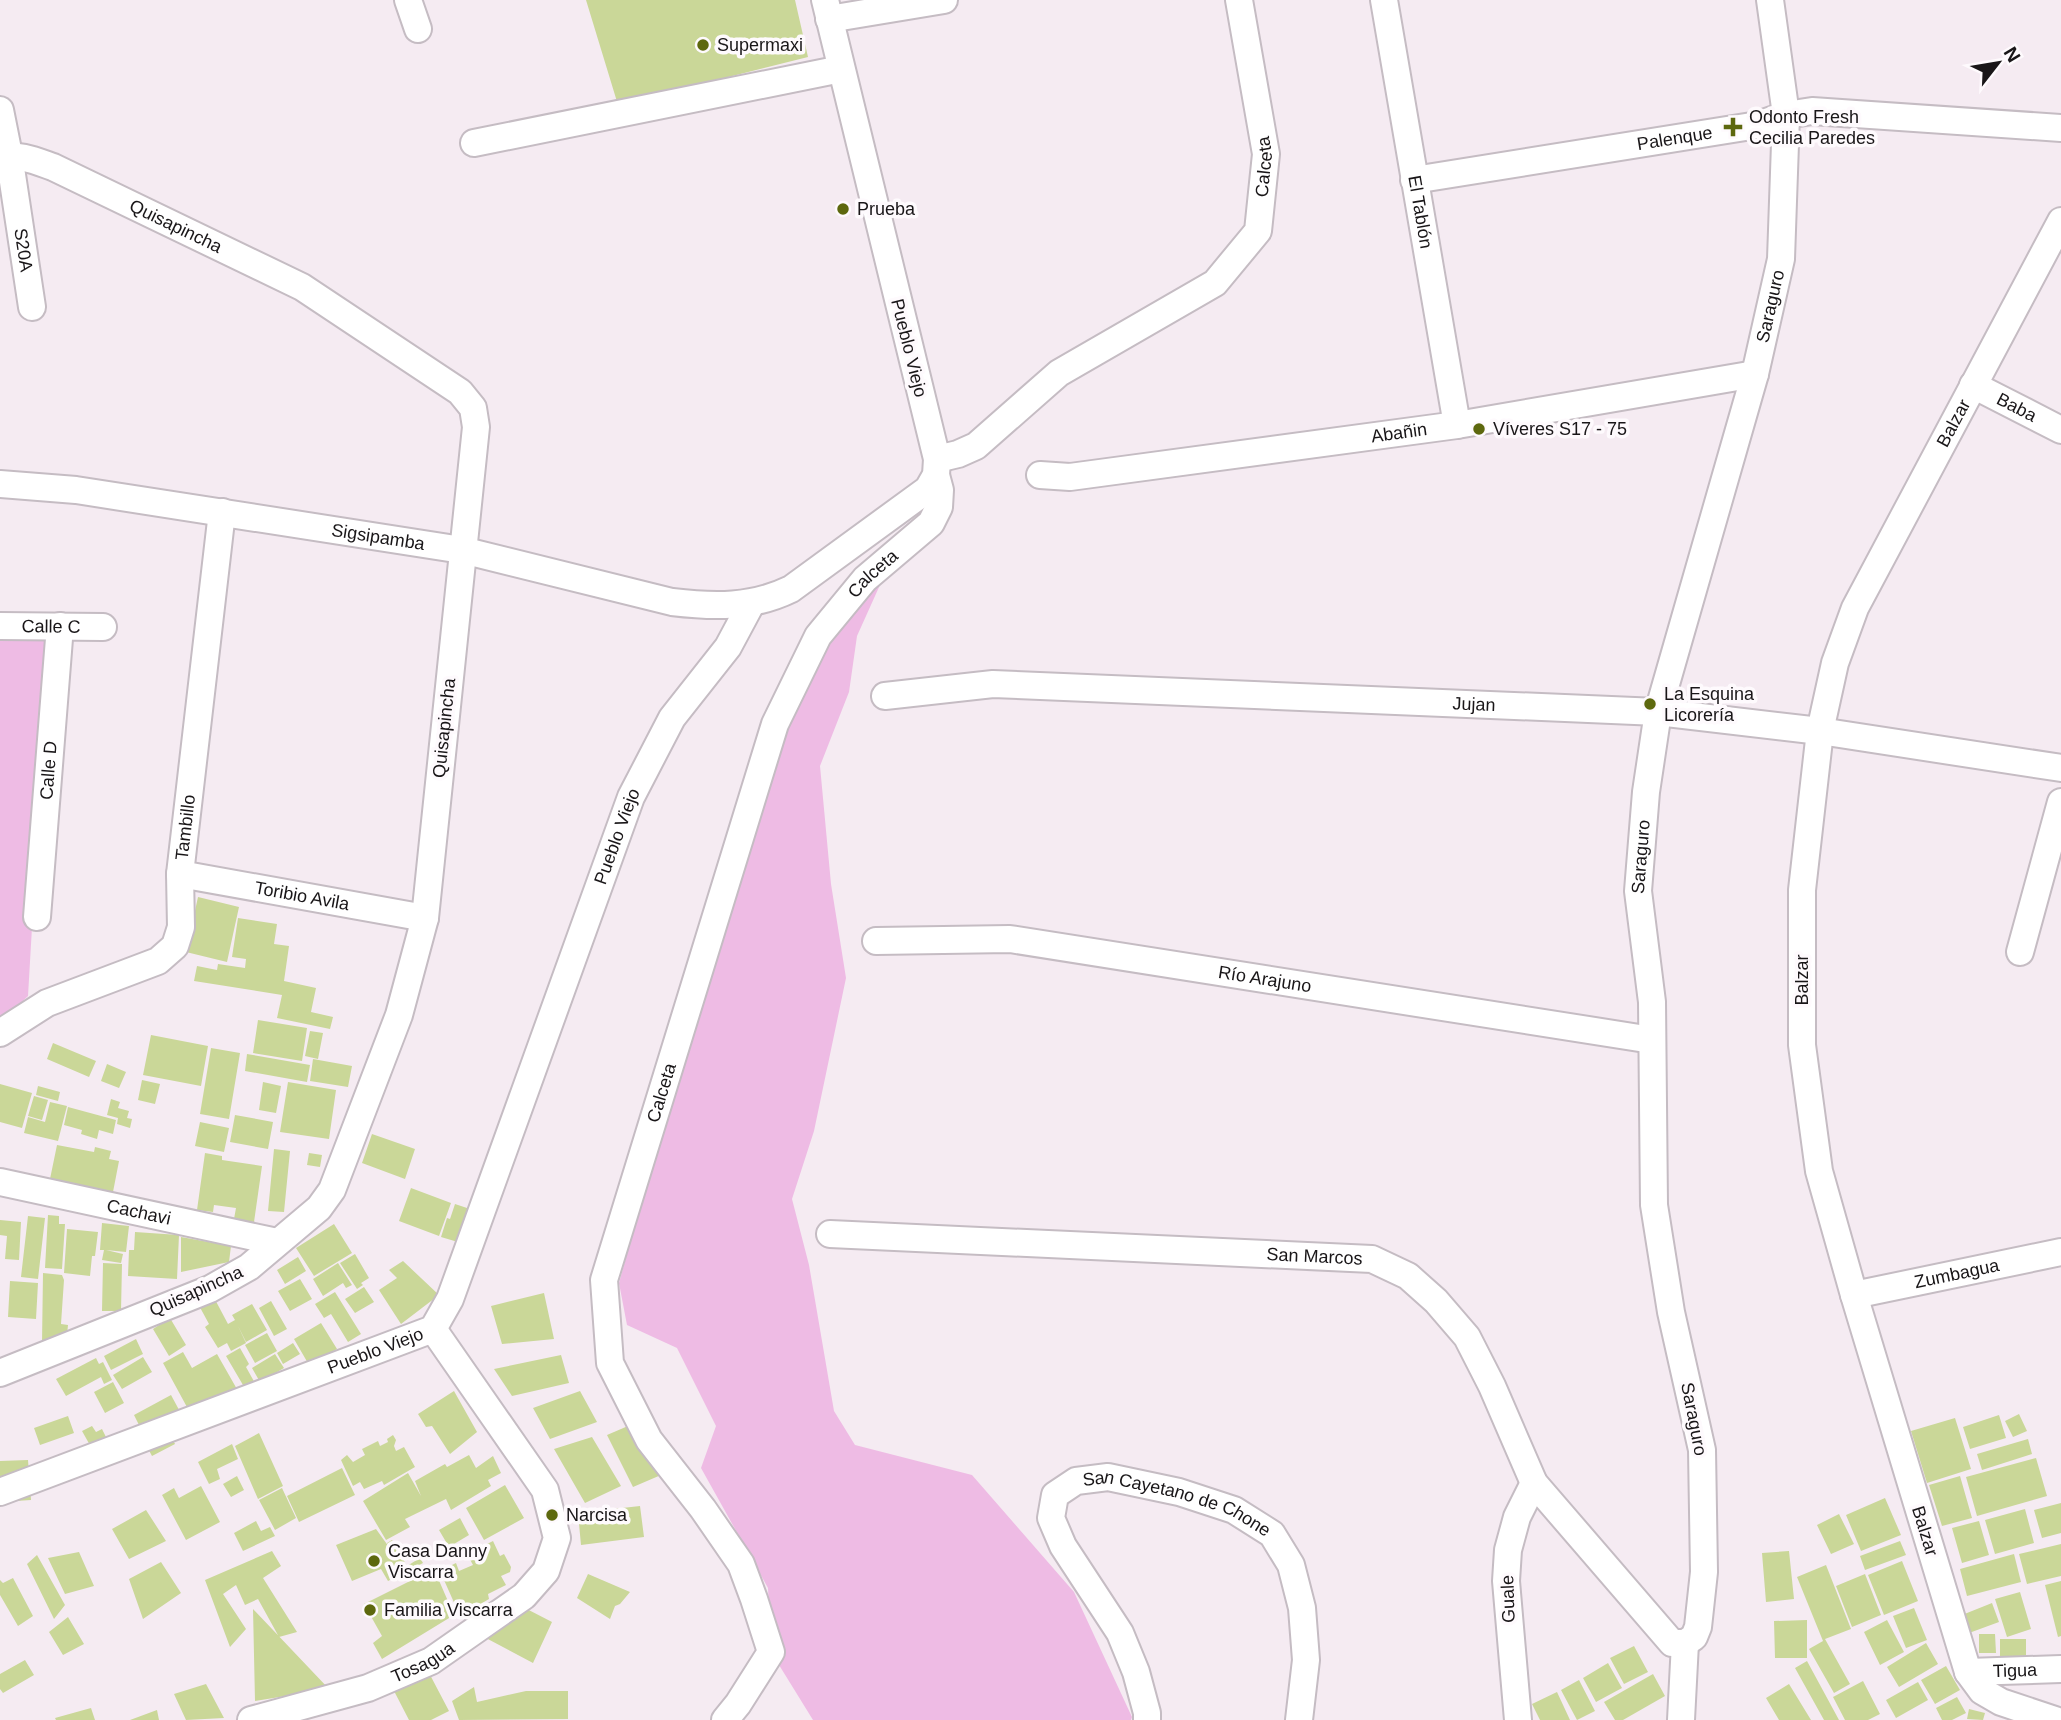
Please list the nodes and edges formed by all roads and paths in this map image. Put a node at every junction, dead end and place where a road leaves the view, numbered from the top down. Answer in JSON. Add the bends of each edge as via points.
{"nodes":[{"id":1,"x":408,"y":0,"type":"edge"},
{"id":2,"x":944,"y":0,"type":"edge"},
{"id":3,"x":1239,"y":0,"type":"edge"},
{"id":4,"x":1384,"y":0,"type":"edge"},
{"id":5,"x":1770,"y":0,"type":"edge"},
{"id":6,"x":827,"y":10,"type":"edge"},
{"id":7,"x":418,"y":29,"type":"dead end"},
{"id":8,"x":841,"y":69,"type":"junction"},
{"id":9,"x":0,"y":110,"type":"edge"},
{"id":10,"x":1786,"y":115,"type":"junction"},
{"id":11,"x":2061,"y":128,"type":"edge"},
{"id":12,"x":474,"y":143,"type":"dead end"},
{"id":13,"x":5,"y":157,"type":"edge"},
{"id":14,"x":1414,"y":180,"type":"junction"},
{"id":15,"x":2061,"y":221,"type":"edge"},
{"id":16,"x":32,"y":307,"type":"dead end"},
{"id":17,"x":1755,"y":374,"type":"junction"},
{"id":18,"x":1973,"y":385,"type":"junction"},
{"id":19,"x":1457,"y":425,"type":"junction"},
{"id":20,"x":2061,"y":430,"type":"edge"},
{"id":21,"x":936,"y":467,"type":"junction"},
{"id":22,"x":1040,"y":475,"type":"dead end"},
{"id":23,"x":0,"y":484,"type":"edge"},
{"id":24,"x":222,"y":512,"type":"junction"},
{"id":25,"x":462,"y":550,"type":"junction"},
{"id":26,"x":751,"y":604,"type":"junction"},
{"id":27,"x":0,"y":626,"type":"edge"},
{"id":28,"x":60,"y":626,"type":"junction"},
{"id":29,"x":103,"y":627,"type":"dead end"},
{"id":30,"x":885,"y":696,"type":"dead end"},
{"id":31,"x":1658,"y":712,"type":"junction"},
{"id":32,"x":1820,"y":731,"type":"junction"},
{"id":33,"x":2061,"y":768,"type":"edge"},
{"id":34,"x":2061,"y":802,"type":"edge"},
{"id":35,"x":180,"y":874,"type":"junction"},
{"id":36,"x":37,"y":916,"type":"dead end"},
{"id":37,"x":425,"y":918,"type":"junction"},
{"id":38,"x":876,"y":941,"type":"dead end"},
{"id":39,"x":2020,"y":952,"type":"dead end"},
{"id":40,"x":0,"y":1034,"type":"edge"},
{"id":41,"x":1652,"y":1040,"type":"junction"},
{"id":42,"x":0,"y":1182,"type":"edge"},
{"id":43,"x":830,"y":1234,"type":"dead end"},
{"id":44,"x":278,"y":1242,"type":"junction"},
{"id":45,"x":2061,"y":1252,"type":"edge"},
{"id":46,"x":1854,"y":1295,"type":"junction"},
{"id":47,"x":433,"y":1329,"type":"junction"},
{"id":48,"x":0,"y":1373,"type":"edge"},
{"id":49,"x":1534,"y":1483,"type":"junction"},
{"id":50,"x":0,"y":1492,"type":"edge"},
{"id":51,"x":1685,"y":1643,"type":"junction"},
{"id":52,"x":2061,"y":1669,"type":"edge"},
{"id":53,"x":1968,"y":1672,"type":"junction"},
{"id":54,"x":251,"y":1720,"type":"edge"},
{"id":55,"x":725,"y":1720,"type":"edge"},
{"id":56,"x":1147,"y":1720,"type":"edge"},
{"id":57,"x":1299,"y":1720,"type":"edge"},
{"id":58,"x":1518,"y":1720,"type":"edge"},
{"id":59,"x":1681,"y":1720,"type":"edge"},
{"id":60,"x":2055,"y":1720,"type":"edge"}],
"edges":[{"from":1,"to":7,"type":"street"},
{"from":2,"to":6,"type":"street"},
{"from":3,"to":21,"type":"street","name":"Calceta","via":[[1266,154],[1258,231],[1215,283],[1059,373],[976,446]]},
{"from":4,"to":14,"type":"street","name":"El Tablón"},
{"from":5,"to":10,"type":"street","name":"Saraguro"},
{"from":6,"to":8,"type":"street","name":"Pueblo Viejo"},
{"from":8,"to":12,"type":"street"},
{"from":8,"to":21,"type":"street","name":"Pueblo Viejo"},
{"from":9,"to":13,"type":"street","name":"S20A"},
{"from":10,"to":11,"type":"street","name":"Palenque","via":[[1812,111]]},
{"from":10,"to":14,"type":"street","name":"Palenque","via":[[1758,125]]},
{"from":10,"to":17,"type":"street","name":"Saraguro","via":[[1781,259]]},
{"from":13,"to":16,"type":"street","name":"S20A"},
{"from":13,"to":25,"type":"street","name":"Quisapincha","via":[[32,159],[53,167],[302,287],[460,392],[473,408],[476,428]]},
{"from":14,"to":19,"type":"street","name":"El Tablón"},
{"from":15,"to":18,"type":"street","name":"Balzar"},
{"from":17,"to":19,"type":"street","name":"Abañin"},
{"from":17,"to":31,"type":"street","name":"Saraguro"},
{"from":18,"to":20,"type":"street","name":"Baba"},
{"from":18,"to":32,"type":"street","name":"Balzar","via":[[1855,608],[1835,663]]},
{"from":19,"to":22,"type":"street","name":"Abañin","via":[[1070,477]]},
{"from":21,"to":26,"type":"street","via":[[928,489],[791,589]]},
{"from":21,"to":55,"type":"street","name":"Calceta","via":[[939,507],[931,523],[865,579],[818,636],[775,724],[604,1280],[610,1363],[649,1440],[741,1564],[771,1652]]},
{"from":23,"to":24,"type":"street","name":"Sigsipamba","via":[[76,490]]},
{"from":24,"to":25,"type":"street","name":"Sigsipamba"},
{"from":24,"to":35,"type":"street","name":"Tambillo"},
{"from":25,"to":26,"type":"street","name":"Sigsipamba","via":[[672,602]]},
{"from":25,"to":37,"type":"street","name":"Quisapincha"},
{"from":26,"to":47,"type":"street","name":"Pueblo Viejo","via":[[728,647],[672,718],[631,797],[450,1299]]},
{"from":27,"to":28,"type":"street","name":"Calle C"},
{"from":28,"to":29,"type":"street","name":"Calle C"},
{"from":28,"to":36,"type":"street","name":"Calle D"},
{"from":30,"to":31,"type":"street","name":"Jujan","via":[[993,684]]},
{"from":31,"to":32,"type":"street","name":"Jujan"},
{"from":31,"to":41,"type":"street","name":"Saraguro","via":[[1638,891],[1652,1002]]},
{"from":32,"to":33,"type":"street","name":"Jujan"},
{"from":32,"to":46,"type":"street","name":"Balzar","via":[[1802,890],[1802,1045],[1819,1171]]},
{"from":34,"to":39,"type":"street"},
{"from":35,"to":37,"type":"street","name":"Toribio Avila"},
{"from":35,"to":40,"type":"street","name":"Tambillo","via":[[181,927],[175,946],[158,961],[47,1003]]},
{"from":37,"to":44,"type":"street","name":"Quisapincha","via":[[399,1014],[332,1189],[319,1208]]},
{"from":38,"to":41,"type":"street","name":"Río Arajuno","via":[[1010,939]]},
{"from":41,"to":51,"type":"street","name":"Saraguro","via":[[1654,1205],[1671,1312],[1702,1450],[1704,1573],[1698,1627]]},
{"from":42,"to":44,"type":"street","name":"Cachavi"},
{"from":43,"to":49,"type":"street","name":"San Marcos","via":[[1372,1259],[1408,1276],[1467,1337]]},
{"from":44,"to":48,"type":"street","name":"Quisapincha","via":[[249,1267],[210,1289]]},
{"from":45,"to":46,"type":"street","name":"Zumbagua"},
{"from":46,"to":53,"type":"street","name":"Balzar"},
{"from":47,"to":50,"type":"street","name":"Pueblo Viejo"},
{"from":47,"to":54,"type":"street","name":"Tosagua","via":[[545,1490],[556,1538],[547,1571],[524,1596],[431,1661],[368,1688]]},
{"from":49,"to":51,"type":"street","name":"San Marcos","via":[[1672,1643]]},
{"from":49,"to":58,"type":"street","name":"Guale","via":[[1517,1517],[1508,1550],[1506,1581]]},
{"from":51,"to":59,"type":"street","name":"Saraguro"},
{"from":52,"to":53,"type":"street","name":"Tigua"},
{"from":53,"to":60,"type":"street","name":"Balzar","via":[[1982,1691],[2001,1702]]},
{"from":56,"to":57,"type":"street","name":"San Cayetano de Chone","via":[[1136,1672],[1120,1633],[1063,1546],[1051,1518],[1055,1495],[1076,1482],[1108,1477],[1179,1492],[1234,1510],[1272,1534],[1290,1565],[1302,1608],[1306,1660]]}]}
